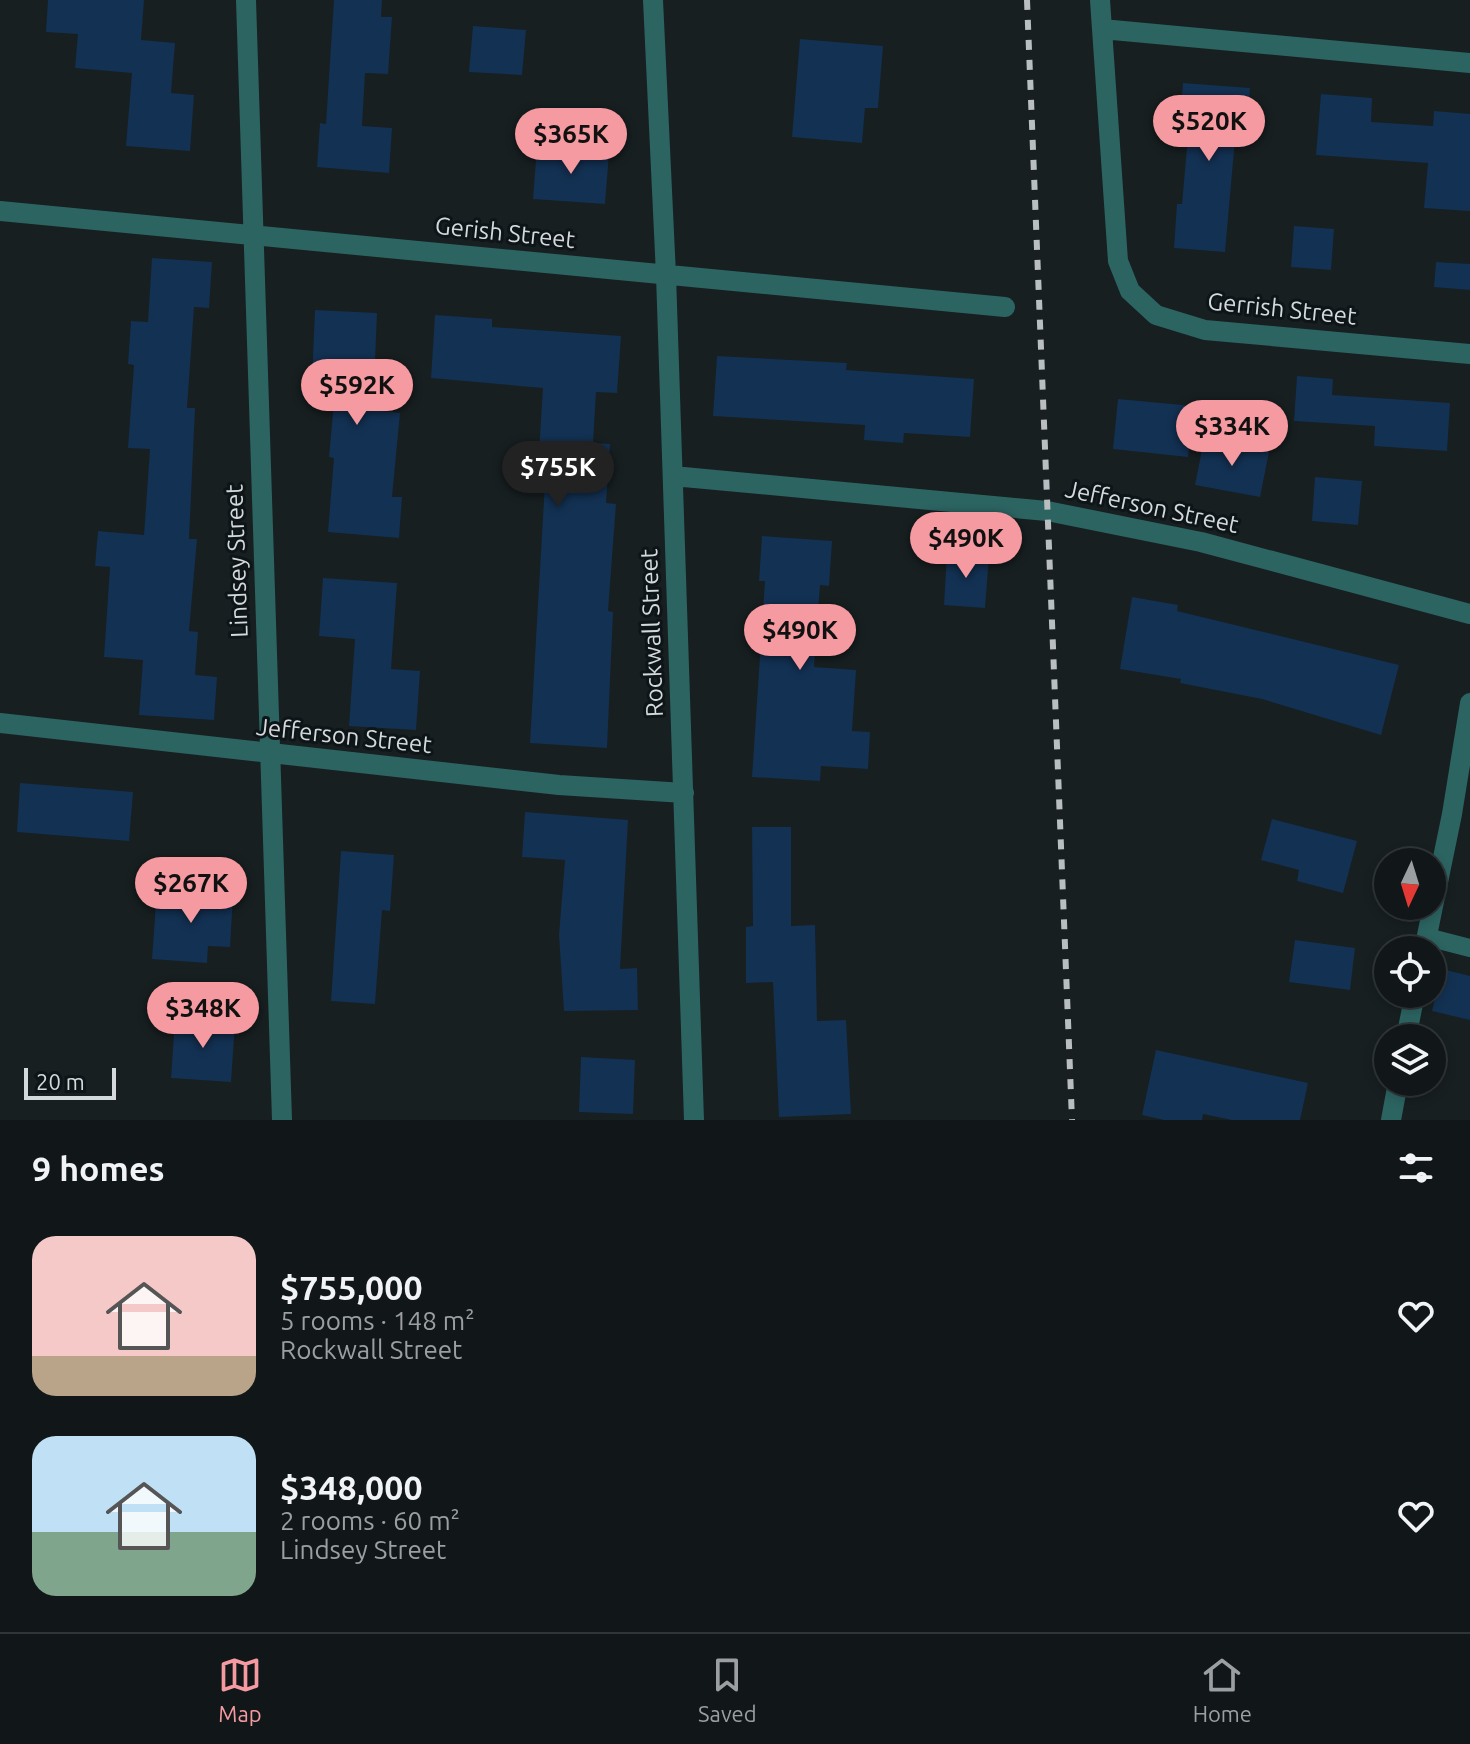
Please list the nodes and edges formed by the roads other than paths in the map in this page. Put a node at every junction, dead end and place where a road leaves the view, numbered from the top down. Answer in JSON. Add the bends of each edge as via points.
{"nodes":[{"id":1,"x":246,"y":0,"type":"edge"},
{"id":2,"x":653,"y":0,"type":"edge"},
{"id":3,"x":1100,"y":0,"type":"edge"},
{"id":4,"x":1102,"y":29,"type":"junction"},
{"id":5,"x":1470,"y":63,"type":"edge"},
{"id":6,"x":0,"y":211,"type":"edge"},
{"id":7,"x":252,"y":235,"type":"junction"},
{"id":8,"x":666,"y":275,"type":"junction"},
{"id":9,"x":1005,"y":307,"type":"dead end"},
{"id":10,"x":1470,"y":354,"type":"edge"},
{"id":11,"x":673,"y":476,"type":"junction"},
{"id":12,"x":1470,"y":614,"type":"edge"},
{"id":13,"x":1470,"y":703,"type":"edge"},
{"id":14,"x":0,"y":723,"type":"edge"},
{"id":15,"x":270,"y":755,"type":"junction"},
{"id":16,"x":684,"y":793,"type":"junction"},
{"id":17,"x":1427,"y":936,"type":"edge"},
{"id":18,"x":1446,"y":945,"type":"edge"},
{"id":19,"x":1470,"y":948,"type":"edge"},
{"id":20,"x":1395,"y":1096,"type":"edge"},
{"id":21,"x":282,"y":1120,"type":"edge"},
{"id":22,"x":694,"y":1120,"type":"edge"},
{"id":23,"x":1391,"y":1120,"type":"edge"}],
"edges":[{"from":1,"to":7,"type":"street","name":"Lindsey Street"},
{"from":2,"to":8,"type":"street","name":"Rockwall Street"},
{"from":3,"to":4,"type":"street","name":"Gerrish Street"},
{"from":4,"to":5,"type":"street"},
{"from":4,"to":10,"type":"street","name":"Gerrish Street","via":[[1118,261],[1130,291],[1156,315],[1205,330]]},
{"from":6,"to":7,"type":"street","name":"Gerish Street"},
{"from":7,"to":8,"type":"street","name":"Gerish Street"},
{"from":7,"to":15,"type":"street","name":"Lindsey Street"},
{"from":8,"to":9,"type":"street","name":"Gerish Street"},
{"from":8,"to":11,"type":"street","name":"Rockwall Street"},
{"from":11,"to":12,"type":"street","name":"Jefferson Street","via":[[1047,511],[1201,542]]},
{"from":11,"to":16,"type":"street","name":"Rockwall Street"},
{"from":13,"to":17,"type":"street"},
{"from":14,"to":15,"type":"street","name":"Jefferson Street"},
{"from":15,"to":16,"type":"street","name":"Jefferson Street"},
{"from":15,"to":21,"type":"street","name":"Lindsey Street"},
{"from":16,"to":22,"type":"street","name":"Rockwall Street"},
{"from":18,"to":19,"type":"lane"},
{"from":20,"to":23,"type":"street"}]}
